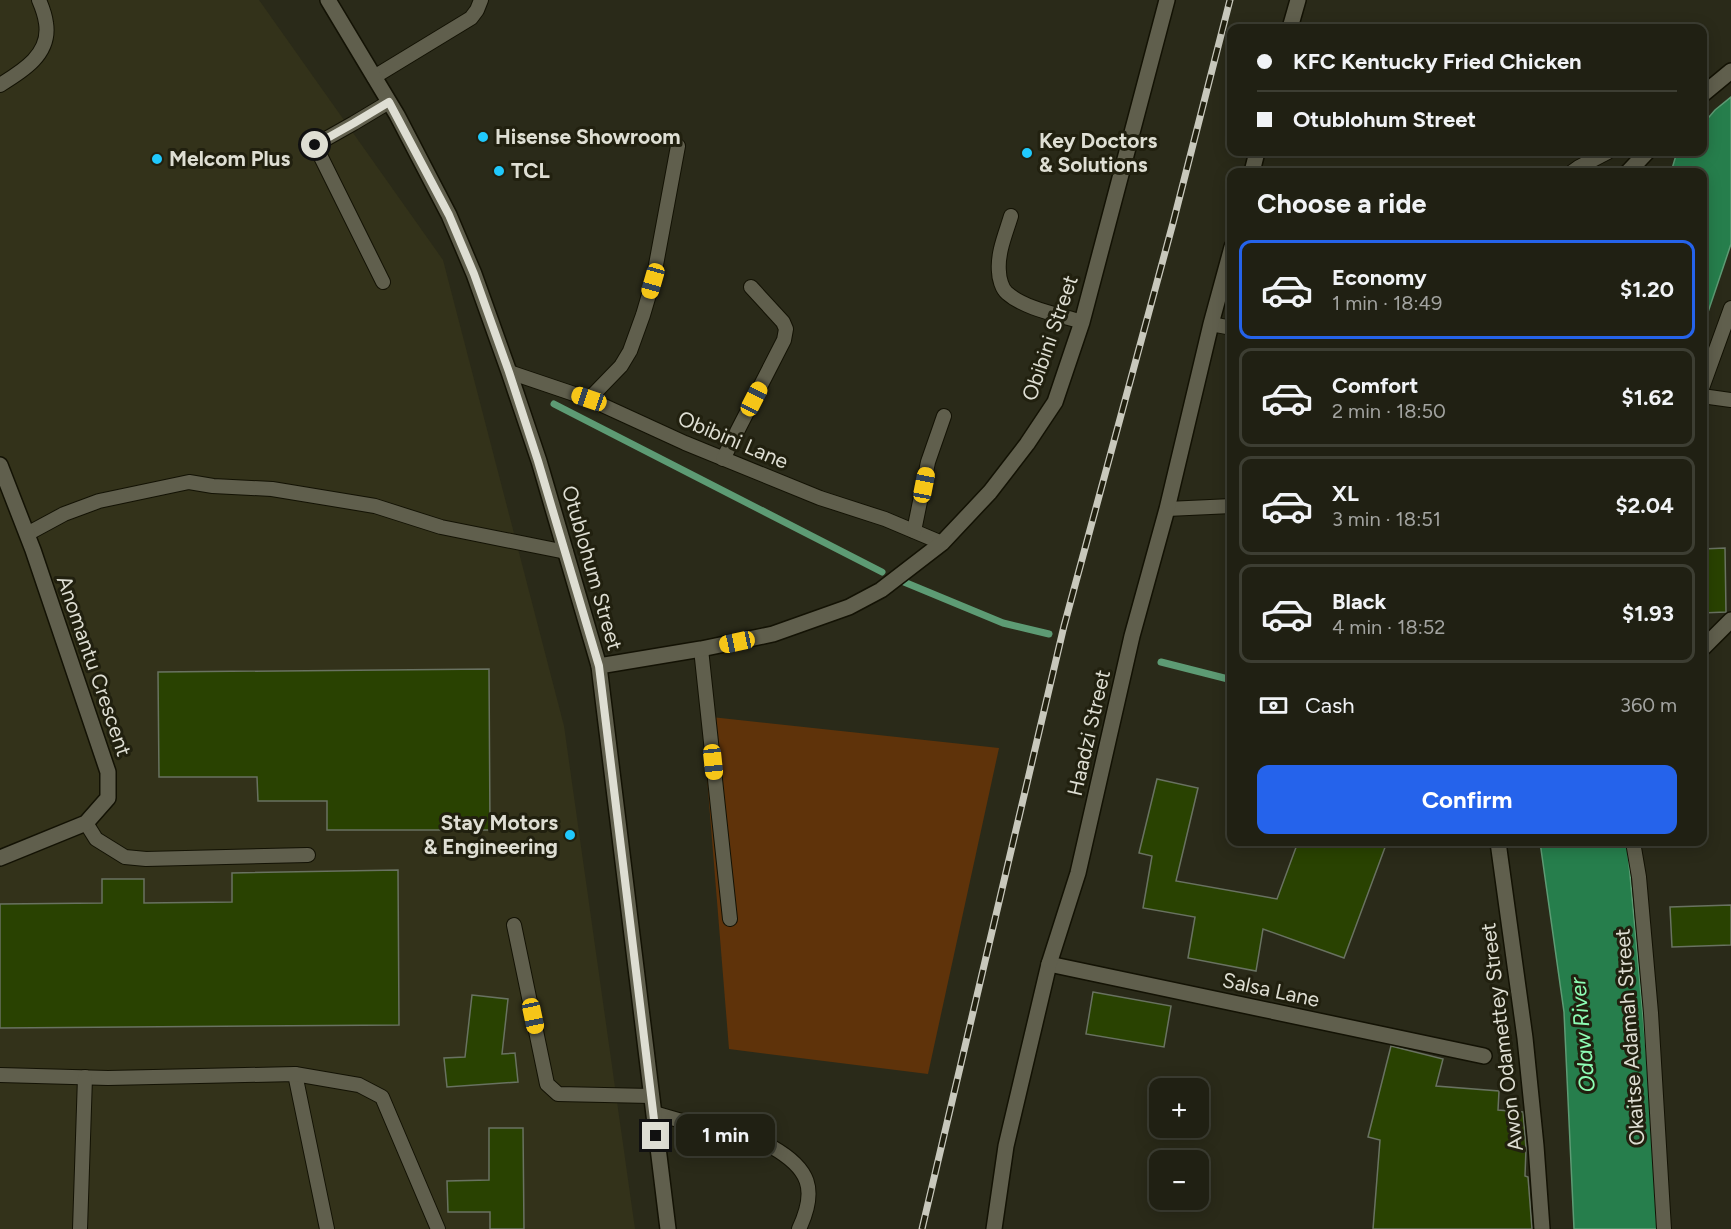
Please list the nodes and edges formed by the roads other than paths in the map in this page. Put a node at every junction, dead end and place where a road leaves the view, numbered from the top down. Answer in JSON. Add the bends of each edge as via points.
{"nodes":[{"id":1,"x":39,"y":0,"type":"edge"},
{"id":2,"x":328,"y":0,"type":"edge"},
{"id":3,"x":481,"y":0,"type":"edge"},
{"id":4,"x":1167,"y":0,"type":"edge"},
{"id":5,"x":1298,"y":0,"type":"edge"},
{"id":6,"x":1291,"y":24,"type":"edge"},
{"id":7,"x":1731,"y":71,"type":"edge"},
{"id":8,"x":374,"y":77,"type":"junction"},
{"id":9,"x":0,"y":85,"type":"edge"},
{"id":10,"x":1707,"y":91,"type":"edge"},
{"id":11,"x":389,"y":102,"type":"junction"},
{"id":12,"x":678,"y":146,"type":"dead end"},
{"id":13,"x":1600,"y":156,"type":"edge"},
{"id":14,"x":1643,"y":156,"type":"edge"},
{"id":15,"x":1578,"y":168,"type":"edge"},
{"id":16,"x":1632,"y":168,"type":"edge"},
{"id":17,"x":1011,"y":216,"type":"dead end"},
{"id":18,"x":1227,"y":265,"type":"edge"},
{"id":19,"x":383,"y":282,"type":"dead end"},
{"id":20,"x":751,"y":287,"type":"dead end"},
{"id":21,"x":1731,"y":308,"type":"edge"},
{"id":22,"x":1082,"y":322,"type":"junction"},
{"id":23,"x":1211,"y":324,"type":"junction"},
{"id":24,"x":1227,"y":327,"type":"edge"},
{"id":25,"x":509,"y":372,"type":"junction"},
{"id":26,"x":1707,"y":374,"type":"edge"},
{"id":27,"x":1707,"y":397,"type":"edge"},
{"id":28,"x":589,"y":399,"type":"junction"},
{"id":29,"x":1731,"y":400,"type":"edge"},
{"id":30,"x":944,"y":416,"type":"dead end"},
{"id":31,"x":723,"y":459,"type":"junction"},
{"id":32,"x":0,"y":465,"type":"edge"},
{"id":33,"x":1227,"y":506,"type":"edge"},
{"id":34,"x":1167,"y":509,"type":"junction"},
{"id":35,"x":914,"y":531,"type":"junction"},
{"id":36,"x":27,"y":534,"type":"junction"},
{"id":37,"x":942,"y":543,"type":"junction"},
{"id":38,"x":566,"y":552,"type":"junction"},
{"id":39,"x":1731,"y":620,"type":"edge"},
{"id":40,"x":1707,"y":644,"type":"edge"},
{"id":41,"x":700,"y":649,"type":"junction"},
{"id":42,"x":599,"y":666,"type":"junction"},
{"id":43,"x":86,"y":823,"type":"junction"},
{"id":44,"x":1499,"y":846,"type":"edge"},
{"id":45,"x":1634,"y":846,"type":"edge"},
{"id":46,"x":308,"y":855,"type":"dead end"},
{"id":47,"x":0,"y":858,"type":"edge"},
{"id":48,"x":730,"y":919,"type":"dead end"},
{"id":49,"x":514,"y":925,"type":"dead end"},
{"id":50,"x":1050,"y":964,"type":"junction"},
{"id":51,"x":1484,"y":1056,"type":"dead end"},
{"id":52,"x":295,"y":1074,"type":"junction"},
{"id":53,"x":0,"y":1075,"type":"edge"},
{"id":54,"x":85,"y":1077,"type":"junction"},
{"id":55,"x":651,"y":1096,"type":"junction"},
{"id":56,"x":654,"y":1113,"type":"junction"},
{"id":57,"x":80,"y":1229,"type":"edge"},
{"id":58,"x":327,"y":1229,"type":"edge"},
{"id":59,"x":438,"y":1229,"type":"edge"},
{"id":60,"x":668,"y":1229,"type":"edge"},
{"id":61,"x":799,"y":1229,"type":"edge"},
{"id":62,"x":994,"y":1229,"type":"edge"},
{"id":63,"x":1542,"y":1229,"type":"edge"},
{"id":64,"x":1664,"y":1229,"type":"edge"}],
"edges":[{"from":1,"to":9,"type":"lane","via":[[47,24],[43,50]]},
{"from":2,"to":8,"type":"street","name":"Otublohum Street"},
{"from":3,"to":8,"type":"lane","via":[[471,18]]},
{"from":4,"to":22,"type":"street","name":"Obibini Street"},
{"from":5,"to":6,"type":"street"},
{"from":7,"to":10,"type":"street"},
{"from":8,"to":11,"type":"street","name":"Otublohum Street"},
{"from":11,"to":19,"type":"lane","via":[[315,145]]},
{"from":11,"to":25,"type":"street","name":"Otublohum Street","via":[[449,215]]},
{"from":12,"to":28,"type":"lane","via":[[653,281],[640,324],[621,366]]},
{"from":13,"to":15,"type":"lane"},
{"from":14,"to":16,"type":"street"},
{"from":17,"to":22,"type":"lane","via":[[1000,255],[1003,288],[1029,305]]},
{"from":18,"to":23,"type":"street","name":"Haadzi Street"},
{"from":20,"to":31,"type":"lane","via":[[786,329]]},
{"from":21,"to":26,"type":"lane"},
{"from":22,"to":37,"type":"street","name":"Obibini Street","via":[[1055,402],[990,492]]},
{"from":23,"to":24,"type":"lane"},
{"from":23,"to":34,"type":"street","name":"Haadzi Street"},
{"from":25,"to":28,"type":"lane","name":"Obibini Lane"},
{"from":25,"to":38,"type":"street","name":"Otublohum Street"},
{"from":27,"to":29,"type":"lane"},
{"from":28,"to":31,"type":"lane","name":"Obibini Lane"},
{"from":30,"to":35,"type":"lane","via":[[928,462]]},
{"from":31,"to":35,"type":"lane","name":"Obibini Lane"},
{"from":32,"to":36,"type":"street","name":"Anomantu Crescent"},
{"from":33,"to":34,"type":"lane"},
{"from":34,"to":50,"type":"street","name":"Haadzi Street","via":[[1132,636],[1078,873]]},
{"from":35,"to":37,"type":"lane","name":"Obibini Lane"},
{"from":36,"to":38,"type":"lane","via":[[99,501],[189,482],[272,489],[375,506],[441,527]]},
{"from":36,"to":43,"type":"street","name":"Anomantu Crescent","via":[[108,772],[108,798]]},
{"from":37,"to":41,"type":"street","name":"Obibini Street","via":[[881,590],[849,607],[773,634]]},
{"from":38,"to":42,"type":"street","name":"Otublohum Street"},
{"from":39,"to":40,"type":"street"},
{"from":41,"to":42,"type":"street","name":"Obibini Street"},
{"from":41,"to":48,"type":"lane"},
{"from":42,"to":55,"type":"street","name":"Otublohum Street"},
{"from":43,"to":46,"type":"lane","via":[[96,839],[125,857]]},
{"from":43,"to":47,"type":"street","name":"Anomantu Crescent"},
{"from":44,"to":63,"type":"street","name":"Awon Odamettey Street","via":[[1526,1038]]},
{"from":45,"to":64,"type":"lane","name":"Okaitse Adamah Street","via":[[1651,1013]]},
{"from":49,"to":55,"type":"lane","via":[[547,1084],[558,1095]]},
{"from":50,"to":51,"type":"street","name":"Salsa Lane"},
{"from":50,"to":62,"type":"street","name":"Haadzi Street","via":[[1006,1146]]},
{"from":52,"to":54,"type":"lane"},
{"from":52,"to":58,"type":"lane"},
{"from":52,"to":59,"type":"lane","via":[[359,1085],[382,1097]]},
{"from":53,"to":54,"type":"lane"},
{"from":54,"to":57,"type":"lane"},
{"from":55,"to":56,"type":"street","name":"Otublohum Street"},
{"from":56,"to":60,"type":"street","name":"Otublohum Street"},
{"from":56,"to":61,"type":"lane","via":[[772,1147],[797,1164],[809,1187],[806,1214]]}]}
